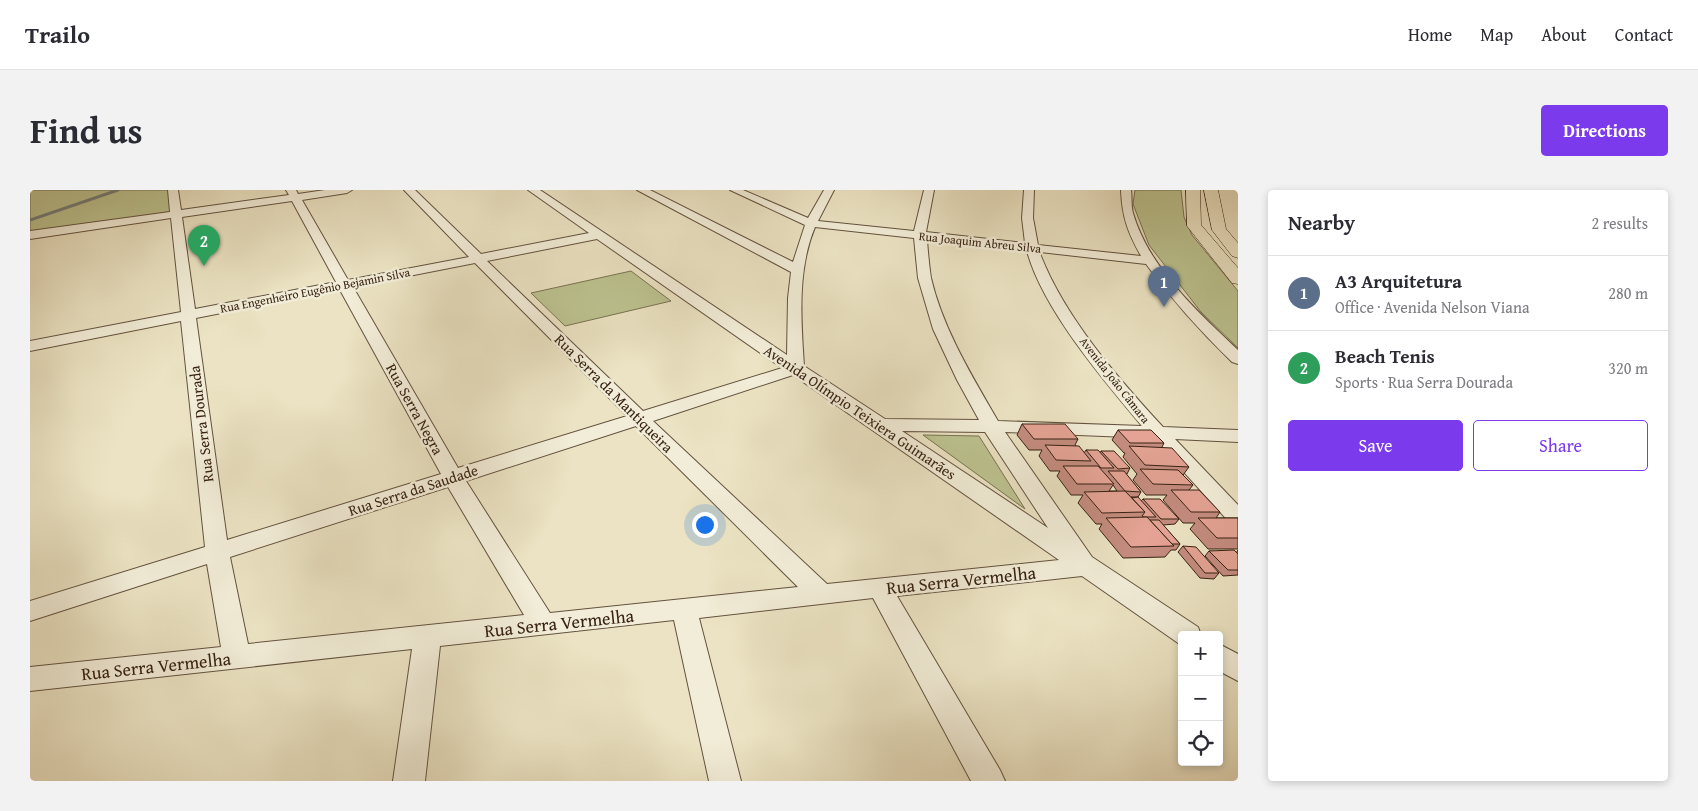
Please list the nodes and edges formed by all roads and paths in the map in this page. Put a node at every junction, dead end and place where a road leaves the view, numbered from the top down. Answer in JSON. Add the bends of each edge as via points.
{"nodes":[{"id":1,"x":173,"y":190,"type":"edge"},
{"id":2,"x":347,"y":190,"type":"edge"},
{"id":3,"x":409,"y":190,"type":"edge"},
{"id":4,"x":642,"y":190,"type":"edge"},
{"id":5,"x":735,"y":190,"type":"edge"},
{"id":6,"x":829,"y":190,"type":"edge"},
{"id":7,"x":929,"y":190,"type":"edge"},
{"id":8,"x":1029,"y":190,"type":"edge"},
{"id":9,"x":1126,"y":190,"type":"edge"},
{"id":10,"x":1193,"y":190,"type":"edge"},
{"id":11,"x":1211,"y":190,"type":"edge"},
{"id":12,"x":540,"y":192,"type":"edge"},
{"id":13,"x":293,"y":194,"type":"edge"},
{"id":14,"x":176,"y":214,"type":"junction"},
{"id":15,"x":809,"y":223,"type":"junction"},
{"id":16,"x":599,"y":235,"type":"junction"},
{"id":17,"x":919,"y":235,"type":"junction"},
{"id":18,"x":33,"y":239,"type":"edge"},
{"id":19,"x":1032,"y":248,"type":"junction"},
{"id":20,"x":1238,"y":253,"type":"edge"},
{"id":21,"x":479,"y":259,"type":"junction"},
{"id":22,"x":1151,"y":261,"type":"junction"},
{"id":23,"x":796,"y":269,"type":"junction"},
{"id":24,"x":1238,"y":279,"type":"edge"},
{"id":25,"x":345,"y":285,"type":"junction"},
{"id":26,"x":188,"y":315,"type":"junction"},
{"id":27,"x":30,"y":346,"type":"edge"},
{"id":28,"x":1238,"y":359,"type":"edge"},
{"id":29,"x":796,"y":369,"type":"junction"},
{"id":30,"x":639,"y":418,"type":"junction"},
{"id":31,"x":880,"y":425,"type":"junction"},
{"id":32,"x":991,"y":426,"type":"junction"},
{"id":33,"x":1156,"y":432,"type":"junction"},
{"id":34,"x":1238,"y":436,"type":"edge"},
{"id":35,"x":453,"y":477,"type":"junction"},
{"id":36,"x":1238,"y":518,"type":"edge"},
{"id":37,"x":217,"y":552,"type":"junction"},
{"id":38,"x":1087,"y":566,"type":"junction"},
{"id":39,"x":880,"y":588,"type":"junction"},
{"id":40,"x":821,"y":594,"type":"junction"},
{"id":41,"x":684,"y":609,"type":"junction"},
{"id":42,"x":30,"y":611,"type":"edge"},
{"id":43,"x":543,"y":624,"type":"junction"},
{"id":44,"x":1182,"y":631,"type":"edge"},
{"id":45,"x":427,"y":637,"type":"junction"},
{"id":46,"x":237,"y":657,"type":"junction"},
{"id":47,"x":1223,"y":659,"type":"edge"},
{"id":48,"x":1238,"y":669,"type":"edge"},
{"id":49,"x":30,"y":679,"type":"edge"},
{"id":50,"x":408,"y":781,"type":"edge"},
{"id":51,"x":725,"y":781,"type":"edge"},
{"id":52,"x":990,"y":781,"type":"edge"}],
"edges":[{"from":1,"to":14,"type":"street","name":"Rua Serra Dourada"},
{"from":2,"to":13,"type":"street"},
{"from":3,"to":21,"type":"street","name":"Rua Serra da Mantiqueira"},
{"from":4,"to":23,"type":"street"},
{"from":5,"to":15,"type":"street","name":"Rua Joaquim Abreu Silva"},
{"from":6,"to":15,"type":"street"},
{"from":7,"to":17,"type":"street"},
{"from":8,"to":19,"type":"street","name":"Avenida João Câmara","via":[[1026,214]]},
{"from":9,"to":22,"type":"street","via":[[1128,213]]},
{"from":10,"to":24,"type":"main road","via":[[1194,226]]},
{"from":11,"to":20,"type":"main road","via":[[1219,230]]},
{"from":12,"to":16,"type":"street","name":"Avenida Olímpio Teixiera Guimarães"},
{"from":13,"to":14,"type":"street"},
{"from":13,"to":25,"type":"street","name":"Rua Serra Negra"},
{"from":14,"to":18,"type":"street"},
{"from":14,"to":26,"type":"street","name":"Rua Serra Dourada"},
{"from":15,"to":17,"type":"street","name":"Rua Joaquim Abreu Silva"},
{"from":15,"to":23,"type":"street"},
{"from":16,"to":21,"type":"street","name":"Rua Engenheiro Eugênio Bejamin Silva"},
{"from":16,"to":29,"type":"street","name":"Avenida Olímpio Teixiera Guimarães"},
{"from":17,"to":19,"type":"street","name":"Rua Joaquim Abreu Silva"},
{"from":17,"to":32,"type":"street","via":[[924,279],[945,340]]},
{"from":19,"to":22,"type":"street","name":"Rua Joaquim Abreu Silva"},
{"from":19,"to":33,"type":"street","name":"Avenida João Câmara","via":[[1051,291],[1089,350]]},
{"from":21,"to":25,"type":"street","name":"Rua Engenheiro Eugênio Bejamin Silva"},
{"from":21,"to":30,"type":"street","name":"Rua Serra da Mantiqueira"},
{"from":22,"to":28,"type":"street","via":[[1174,292]]},
{"from":23,"to":29,"type":"street","via":[[793,312]]},
{"from":25,"to":26,"type":"street","name":"Rua Engenheiro Eugênio Bejamin Silva"},
{"from":25,"to":35,"type":"street","name":"Rua Serra Negra"},
{"from":26,"to":27,"type":"street","name":"Rua Engenheiro Eugênio Bejamin Silva"},
{"from":26,"to":37,"type":"street","name":"Rua Serra Dourada"},
{"from":29,"to":30,"type":"street","name":"Rua Serra da Saudade"},
{"from":29,"to":31,"type":"street","name":"Avenida Olímpio Teixiera Guimarães"},
{"from":30,"to":35,"type":"street","name":"Rua Serra da Saudade"},
{"from":30,"to":40,"type":"street","name":"Rua Serra da Mantiqueira"},
{"from":31,"to":32,"type":"street"},
{"from":31,"to":38,"type":"street","name":"Avenida Olímpio Teixiera Guimarães"},
{"from":32,"to":33,"type":"street"},
{"from":32,"to":38,"type":"street"},
{"from":33,"to":34,"type":"street"},
{"from":33,"to":36,"type":"street","name":"Avenida João Câmara"},
{"from":35,"to":37,"type":"street","name":"Rua Serra da Saudade"},
{"from":35,"to":43,"type":"street","name":"Rua Serra Negra"},
{"from":37,"to":42,"type":"street","name":"Rua Serra da Saudade"},
{"from":37,"to":46,"type":"street","name":"Rua Serra Dourada"},
{"from":38,"to":39,"type":"street","name":"Rua Serra Vermelha"},
{"from":38,"to":44,"type":"street","name":"Avenida Olímpio Teixiera Guimarães"},
{"from":39,"to":40,"type":"street","name":"Rua Serra Vermelha"},
{"from":39,"to":52,"type":"street"},
{"from":40,"to":41,"type":"street","name":"Rua Serra Vermelha"},
{"from":41,"to":43,"type":"street","name":"Rua Serra Vermelha"},
{"from":41,"to":51,"type":"street"},
{"from":43,"to":45,"type":"street","name":"Rua Serra Vermelha"},
{"from":45,"to":46,"type":"street","name":"Rua Serra Vermelha"},
{"from":45,"to":50,"type":"street"},
{"from":46,"to":49,"type":"street","name":"Rua Serra Vermelha"},
{"from":47,"to":48,"type":"street"}]}
